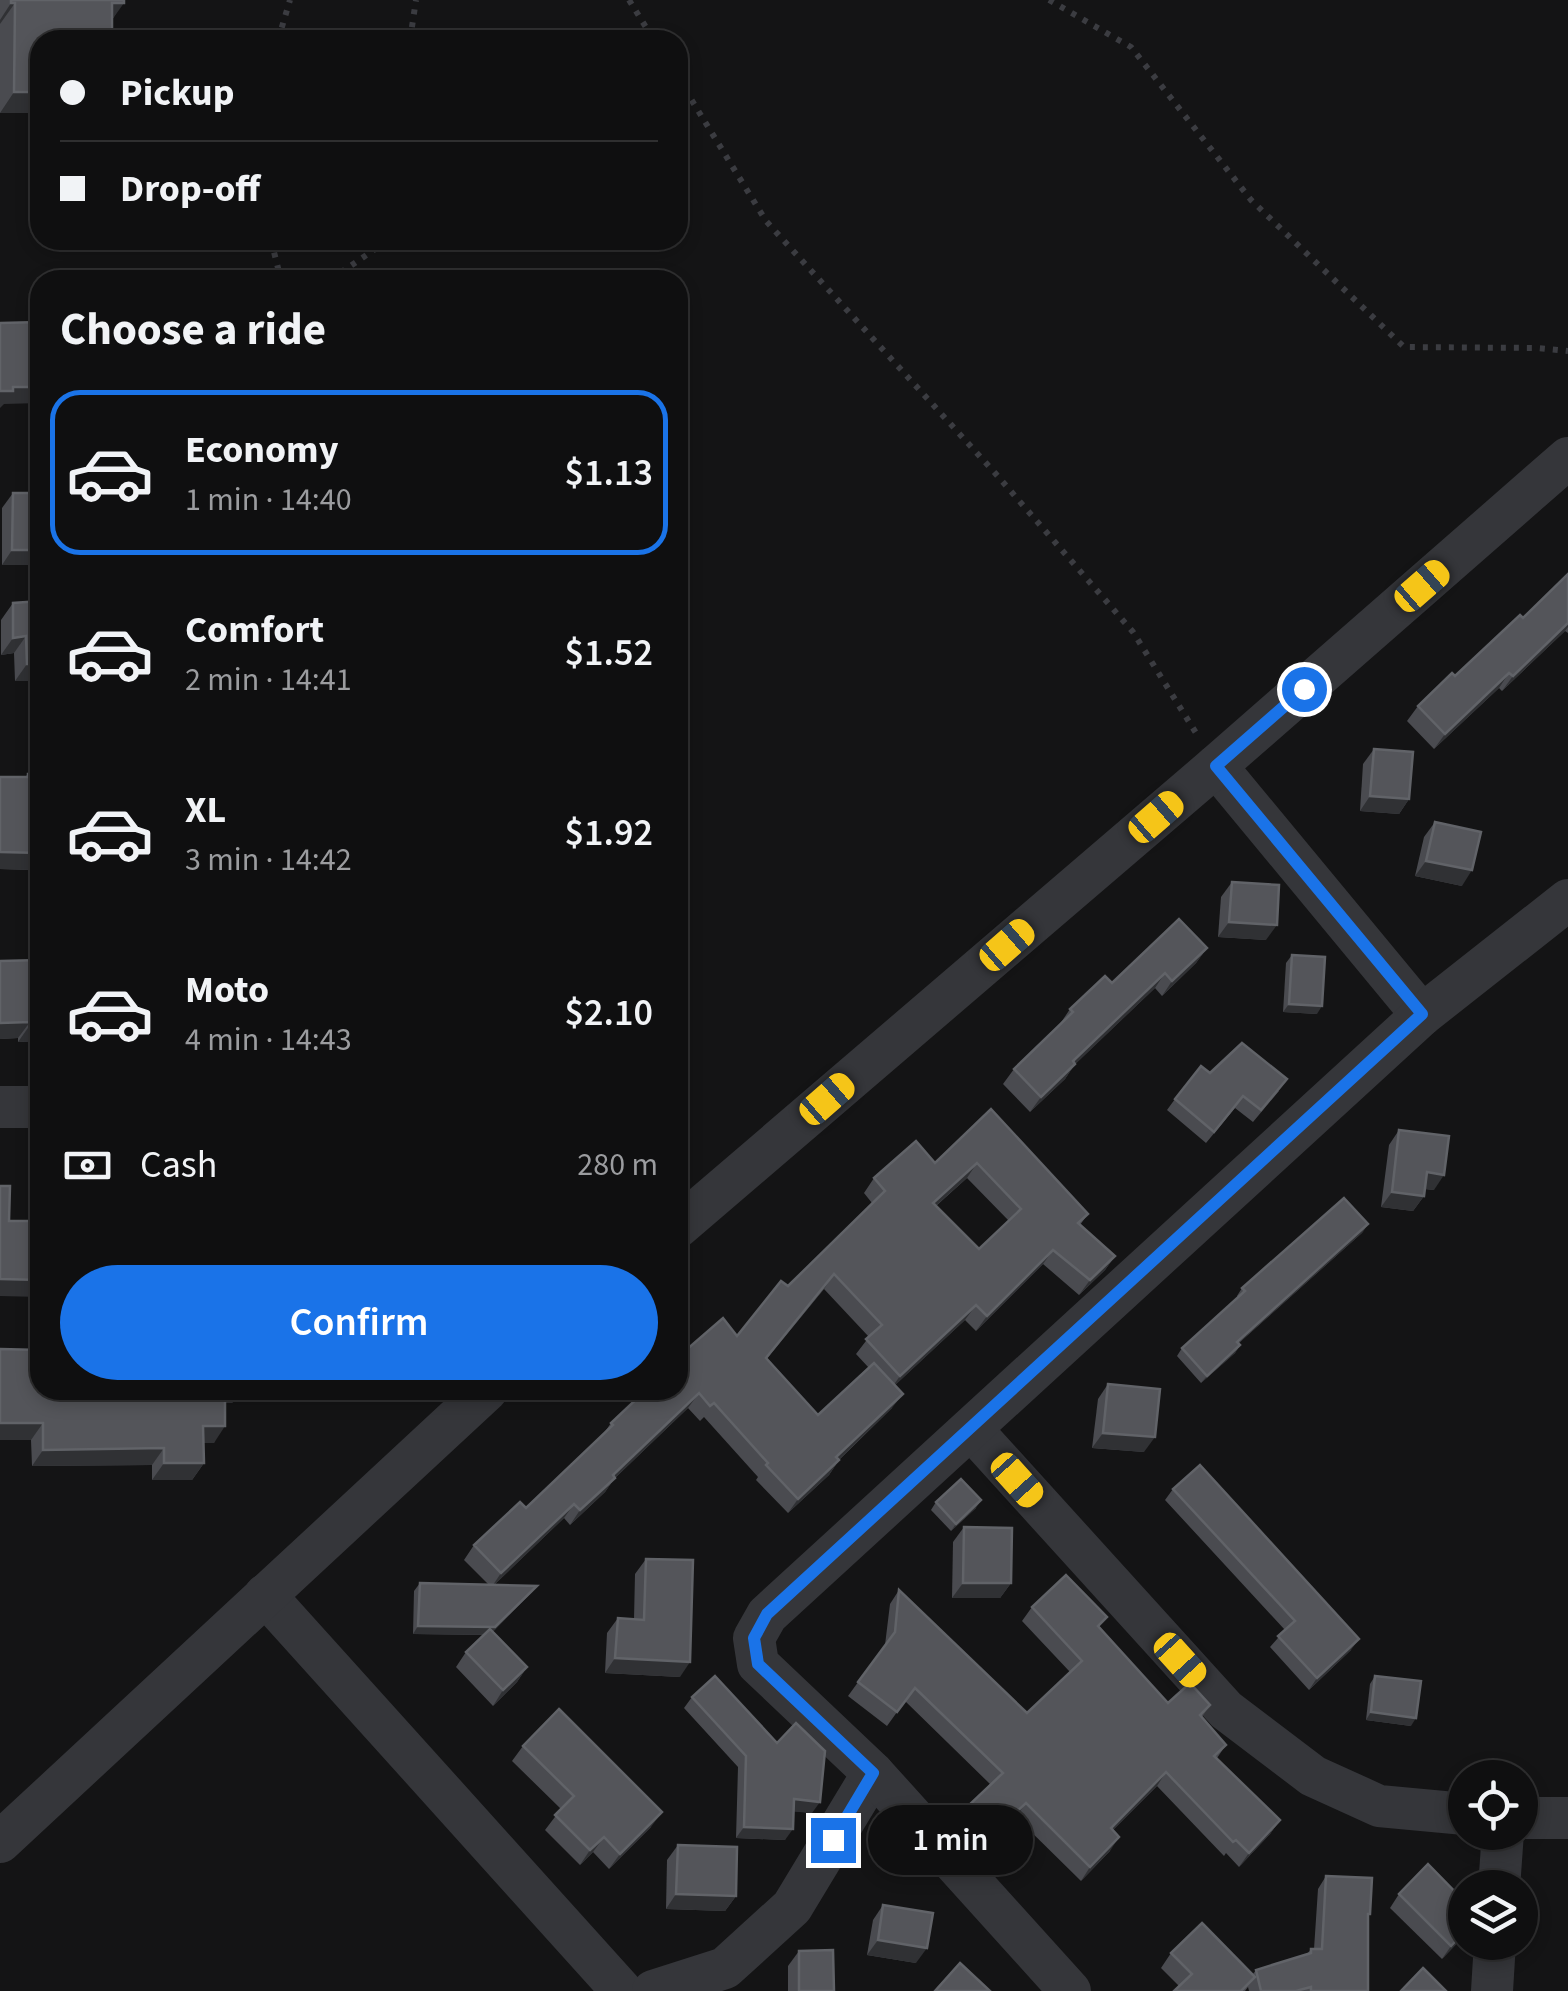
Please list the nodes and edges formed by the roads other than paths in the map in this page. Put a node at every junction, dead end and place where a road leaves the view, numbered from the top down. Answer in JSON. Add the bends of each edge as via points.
{"nodes":[{"id":1,"x":1568,"y":458,"type":"edge"},
{"id":2,"x":1216,"y":766,"type":"junction"},
{"id":3,"x":1568,"y":900,"type":"edge"},
{"id":4,"x":1422,"y":1014,"type":"junction"},
{"id":5,"x":0,"y":1107,"type":"edge"},
{"id":6,"x":30,"y":1107,"type":"edge"},
{"id":7,"x":688,"y":1218,"type":"edge"},
{"id":8,"x":475,"y":1400,"type":"edge"},
{"id":9,"x":971,"y":1428,"type":"junction"},
{"id":10,"x":265,"y":1594,"type":"junction"},
{"id":11,"x":873,"y":1773,"type":"junction"},
{"id":12,"x":1448,"y":1812,"type":"edge"},
{"id":13,"x":1538,"y":1818,"type":"edge"},
{"id":14,"x":1568,"y":1818,"type":"edge"},
{"id":15,"x":0,"y":1842,"type":"edge"},
{"id":16,"x":1494,"y":1960,"type":"edge"},
{"id":17,"x":622,"y":1991,"type":"edge"},
{"id":18,"x":653,"y":1991,"type":"edge"},
{"id":19,"x":1070,"y":1991,"type":"edge"},
{"id":20,"x":1492,"y":1991,"type":"edge"}],
"edges":[{"from":1,"to":2,"type":"street"},
{"from":2,"to":4,"type":"street"},
{"from":2,"to":7,"type":"street"},
{"from":3,"to":4,"type":"street"},
{"from":4,"to":9,"type":"street"},
{"from":5,"to":6,"type":"street"},
{"from":8,"to":10,"type":"street"},
{"from":9,"to":11,"type":"street","via":[[767,1614],[754,1638],[758,1664]]},
{"from":9,"to":12,"type":"street","via":[[1226,1710],[1313,1776],[1379,1806]]},
{"from":10,"to":15,"type":"street"},
{"from":10,"to":17,"type":"street"},
{"from":11,"to":18,"type":"street","via":[[792,1907],[726,1968]]},
{"from":11,"to":19,"type":"street"},
{"from":13,"to":14,"type":"street"},
{"from":16,"to":20,"type":"street"}]}
